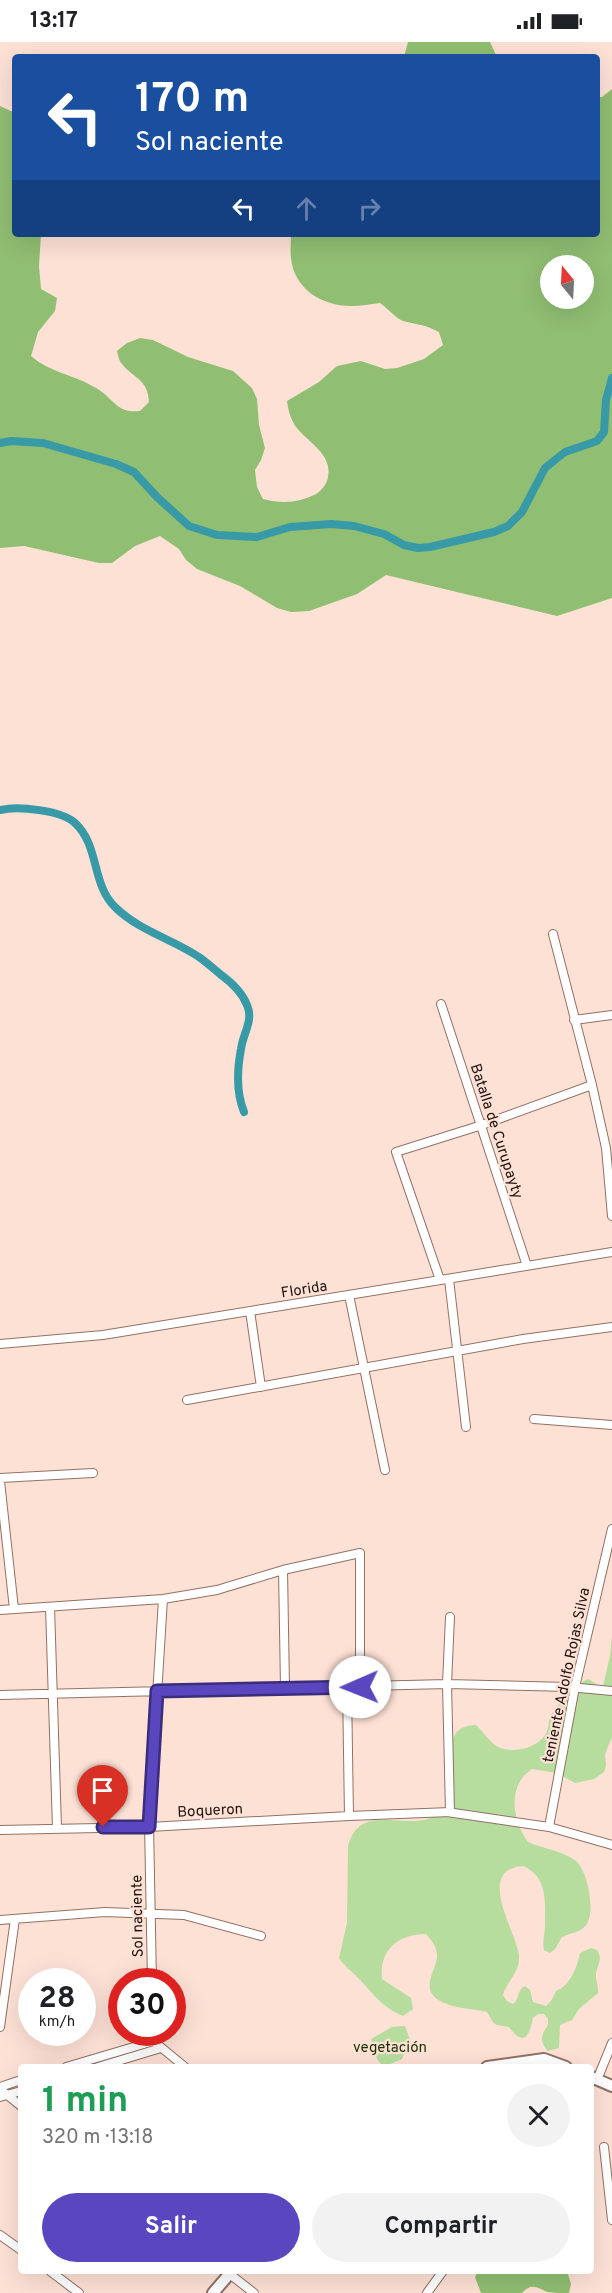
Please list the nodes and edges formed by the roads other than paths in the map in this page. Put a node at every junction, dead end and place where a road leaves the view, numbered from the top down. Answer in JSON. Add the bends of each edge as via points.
{"nodes":[{"id":1,"x":553,"y":934,"type":"dead end"},
{"id":2,"x":441,"y":1004,"type":"dead end"},
{"id":3,"x":612,"y":1015,"type":"edge"},
{"id":4,"x":574,"y":1020,"type":"junction"},
{"id":5,"x":592,"y":1085,"type":"junction"},
{"id":6,"x":482,"y":1125,"type":"junction"},
{"id":7,"x":609,"y":1147,"type":"edge"},
{"id":8,"x":612,"y":1216,"type":"edge"},
{"id":9,"x":612,"y":1252,"type":"edge"},
{"id":10,"x":527,"y":1266,"type":"junction"},
{"id":11,"x":444,"y":1279,"type":"junction"},
{"id":12,"x":349,"y":1295,"type":"junction"},
{"id":13,"x":250,"y":1311,"type":"junction"},
{"id":14,"x":612,"y":1327,"type":"edge"},
{"id":15,"x":0,"y":1344,"type":"edge"},
{"id":16,"x":458,"y":1352,"type":"junction"},
{"id":17,"x":364,"y":1369,"type":"junction"},
{"id":18,"x":261,"y":1387,"type":"junction"},
{"id":19,"x":187,"y":1400,"type":"dead end"},
{"id":20,"x":534,"y":1419,"type":"dead end"},
{"id":21,"x":612,"y":1425,"type":"edge"},
{"id":22,"x":466,"y":1427,"type":"dead end"},
{"id":23,"x":385,"y":1470,"type":"dead end"},
{"id":24,"x":93,"y":1473,"type":"dead end"},
{"id":25,"x":0,"y":1479,"type":"edge"},
{"id":26,"x":612,"y":1529,"type":"edge"},
{"id":27,"x":608,"y":1566,"type":"edge"},
{"id":28,"x":284,"y":1570,"type":"junction"},
{"id":29,"x":162,"y":1599,"type":"junction"},
{"id":30,"x":50,"y":1606,"type":"junction"},
{"id":31,"x":14,"y":1609,"type":"junction"},
{"id":32,"x":0,"y":1610,"type":"edge"},
{"id":33,"x":450,"y":1617,"type":"dead end"},
{"id":34,"x":447,"y":1684,"type":"junction"},
{"id":35,"x":347,"y":1687,"type":"junction"},
{"id":36,"x":360,"y":1687,"type":"junction"},
{"id":37,"x":285,"y":1688,"type":"junction"},
{"id":38,"x":575,"y":1688,"type":"junction"},
{"id":39,"x":157,"y":1691,"type":"junction"},
{"id":40,"x":612,"y":1691,"type":"edge"},
{"id":41,"x":54,"y":1692,"type":"junction"},
{"id":42,"x":0,"y":1695,"type":"edge"},
{"id":43,"x":447,"y":1812,"type":"junction"},
{"id":44,"x":349,"y":1816,"type":"junction"},
{"id":45,"x":149,"y":1827,"type":"junction"},
{"id":46,"x":549,"y":1827,"type":"junction"},
{"id":47,"x":57,"y":1828,"type":"junction"},
{"id":48,"x":0,"y":1830,"type":"edge"},
{"id":49,"x":612,"y":1845,"type":"edge"},
{"id":50,"x":150,"y":1914,"type":"junction"},
{"id":51,"x":15,"y":1919,"type":"junction"},
{"id":52,"x":0,"y":1920,"type":"edge"},
{"id":53,"x":261,"y":1936,"type":"dead end"},
{"id":54,"x":152,"y":1968,"type":"edge"},
{"id":55,"x":0,"y":2028,"type":"edge"},
{"id":56,"x":612,"y":2043,"type":"edge"},
{"id":57,"x":128,"y":2046,"type":"edge"},
{"id":58,"x":161,"y":2048,"type":"joint"},
{"id":59,"x":75,"y":2064,"type":"edge"},
{"id":60,"x":108,"y":2064,"type":"edge"},
{"id":61,"x":181,"y":2064,"type":"edge"},
{"id":62,"x":511,"y":2064,"type":"edge"},
{"id":63,"x":557,"y":2064,"type":"edge"},
{"id":64,"x":594,"y":2079,"type":"edge"},
{"id":65,"x":18,"y":2081,"type":"edge"},
{"id":66,"x":612,"y":2086,"type":"edge"},
{"id":67,"x":0,"y":2088,"type":"edge"},
{"id":68,"x":4,"y":2096,"type":"edge"},
{"id":69,"x":18,"y":2104,"type":"edge"},
{"id":70,"x":604,"y":2147,"type":"dead end"},
{"id":71,"x":612,"y":2220,"type":"edge"},
{"id":72,"x":0,"y":2235,"type":"edge"},
{"id":73,"x":18,"y":2248,"type":"edge"},
{"id":74,"x":54,"y":2274,"type":"edge"},
{"id":75,"x":227,"y":2274,"type":"edge"},
{"id":76,"x":231,"y":2274,"type":"edge"},
{"id":77,"x":441,"y":2274,"type":"edge"},
{"id":78,"x":79,"y":2293,"type":"edge"},
{"id":79,"x":213,"y":2293,"type":"edge"},
{"id":80,"x":254,"y":2293,"type":"edge"},
{"id":81,"x":427,"y":2293,"type":"edge"}],
"edges":[{"from":1,"to":4,"type":"street"},
{"from":2,"to":6,"type":"street","name":"Batalla de Curupayty"},
{"from":3,"to":4,"type":"street"},
{"from":4,"to":5,"type":"street"},
{"from":5,"to":6,"type":"street"},
{"from":5,"to":7,"type":"street"},
{"from":6,"to":10,"type":"street","name":"Batalla de Curupayty"},
{"from":6,"to":11,"type":"street","via":[[396,1152]]},
{"from":7,"to":8,"type":"street"},
{"from":9,"to":10,"type":"street","name":"Florida"},
{"from":10,"to":11,"type":"street","name":"Florida"},
{"from":11,"to":12,"type":"street","name":"Florida"},
{"from":11,"to":16,"type":"street"},
{"from":12,"to":13,"type":"street","name":"Florida"},
{"from":12,"to":17,"type":"street"},
{"from":13,"to":15,"type":"street","name":"Florida","via":[[103,1335]]},
{"from":13,"to":18,"type":"street"},
{"from":14,"to":16,"type":"street"},
{"from":16,"to":17,"type":"street"},
{"from":16,"to":22,"type":"street"},
{"from":17,"to":18,"type":"street"},
{"from":17,"to":23,"type":"street"},
{"from":18,"to":19,"type":"street"},
{"from":20,"to":21,"type":"street"},
{"from":24,"to":25,"type":"street"},
{"from":25,"to":31,"type":"street"},
{"from":26,"to":27,"type":"street","name":"teniente Adolfo Rojas Silva"},
{"from":27,"to":38,"type":"street","name":"teniente Adolfo Rojas Silva"},
{"from":28,"to":29,"type":"street","via":[[217,1590]]},
{"from":28,"to":36,"type":"street","via":[[360,1553]]},
{"from":28,"to":37,"type":"street"},
{"from":29,"to":30,"type":"street"},
{"from":29,"to":39,"type":"street","name":"Sol naciente"},
{"from":30,"to":31,"type":"street"},
{"from":30,"to":41,"type":"street"},
{"from":31,"to":32,"type":"street"},
{"from":33,"to":34,"type":"street"},
{"from":34,"to":36,"type":"street"},
{"from":34,"to":38,"type":"street"},
{"from":34,"to":43,"type":"street"},
{"from":35,"to":36,"type":"street"},
{"from":35,"to":37,"type":"street"},
{"from":35,"to":44,"type":"street"},
{"from":37,"to":39,"type":"street"},
{"from":38,"to":40,"type":"street"},
{"from":38,"to":46,"type":"street","name":"teniente Adolfo Rojas Silva"},
{"from":39,"to":41,"type":"street"},
{"from":39,"to":45,"type":"street","name":"Sol naciente"},
{"from":41,"to":42,"type":"street"},
{"from":41,"to":47,"type":"street"},
{"from":43,"to":44,"type":"street","name":"Boqueron"},
{"from":43,"to":46,"type":"street","name":"Boqueron"},
{"from":44,"to":45,"type":"street","name":"Boqueron"},
{"from":45,"to":47,"type":"street","name":"Boqueron"},
{"from":45,"to":50,"type":"street","name":"Sol naciente"},
{"from":46,"to":49,"type":"street","name":"Boqueron"},
{"from":47,"to":48,"type":"street","name":"Boqueron"},
{"from":50,"to":51,"type":"street","via":[[105,1912]]},
{"from":50,"to":53,"type":"street","via":[[184,1915]]},
{"from":50,"to":54,"type":"street","name":"Sol naciente"},
{"from":51,"to":52,"type":"street"},
{"from":51,"to":55,"type":"street"},
{"from":56,"to":64,"type":"street"},
{"from":57,"to":59,"type":"street"},
{"from":58,"to":60,"type":"street"},
{"from":58,"to":61,"type":"street"},
{"from":62,"to":63,"type":"main road","via":[[544,2060]]},
{"from":64,"to":66,"type":"main road"},
{"from":65,"to":67,"type":"street"},
{"from":67,"to":68,"type":"street"},
{"from":68,"to":69,"type":"street"},
{"from":70,"to":71,"type":"street"},
{"from":72,"to":73,"type":"street"},
{"from":74,"to":78,"type":"street"},
{"from":75,"to":79,"type":"main road"},
{"from":76,"to":80,"type":"street"},
{"from":77,"to":81,"type":"street"}]}
